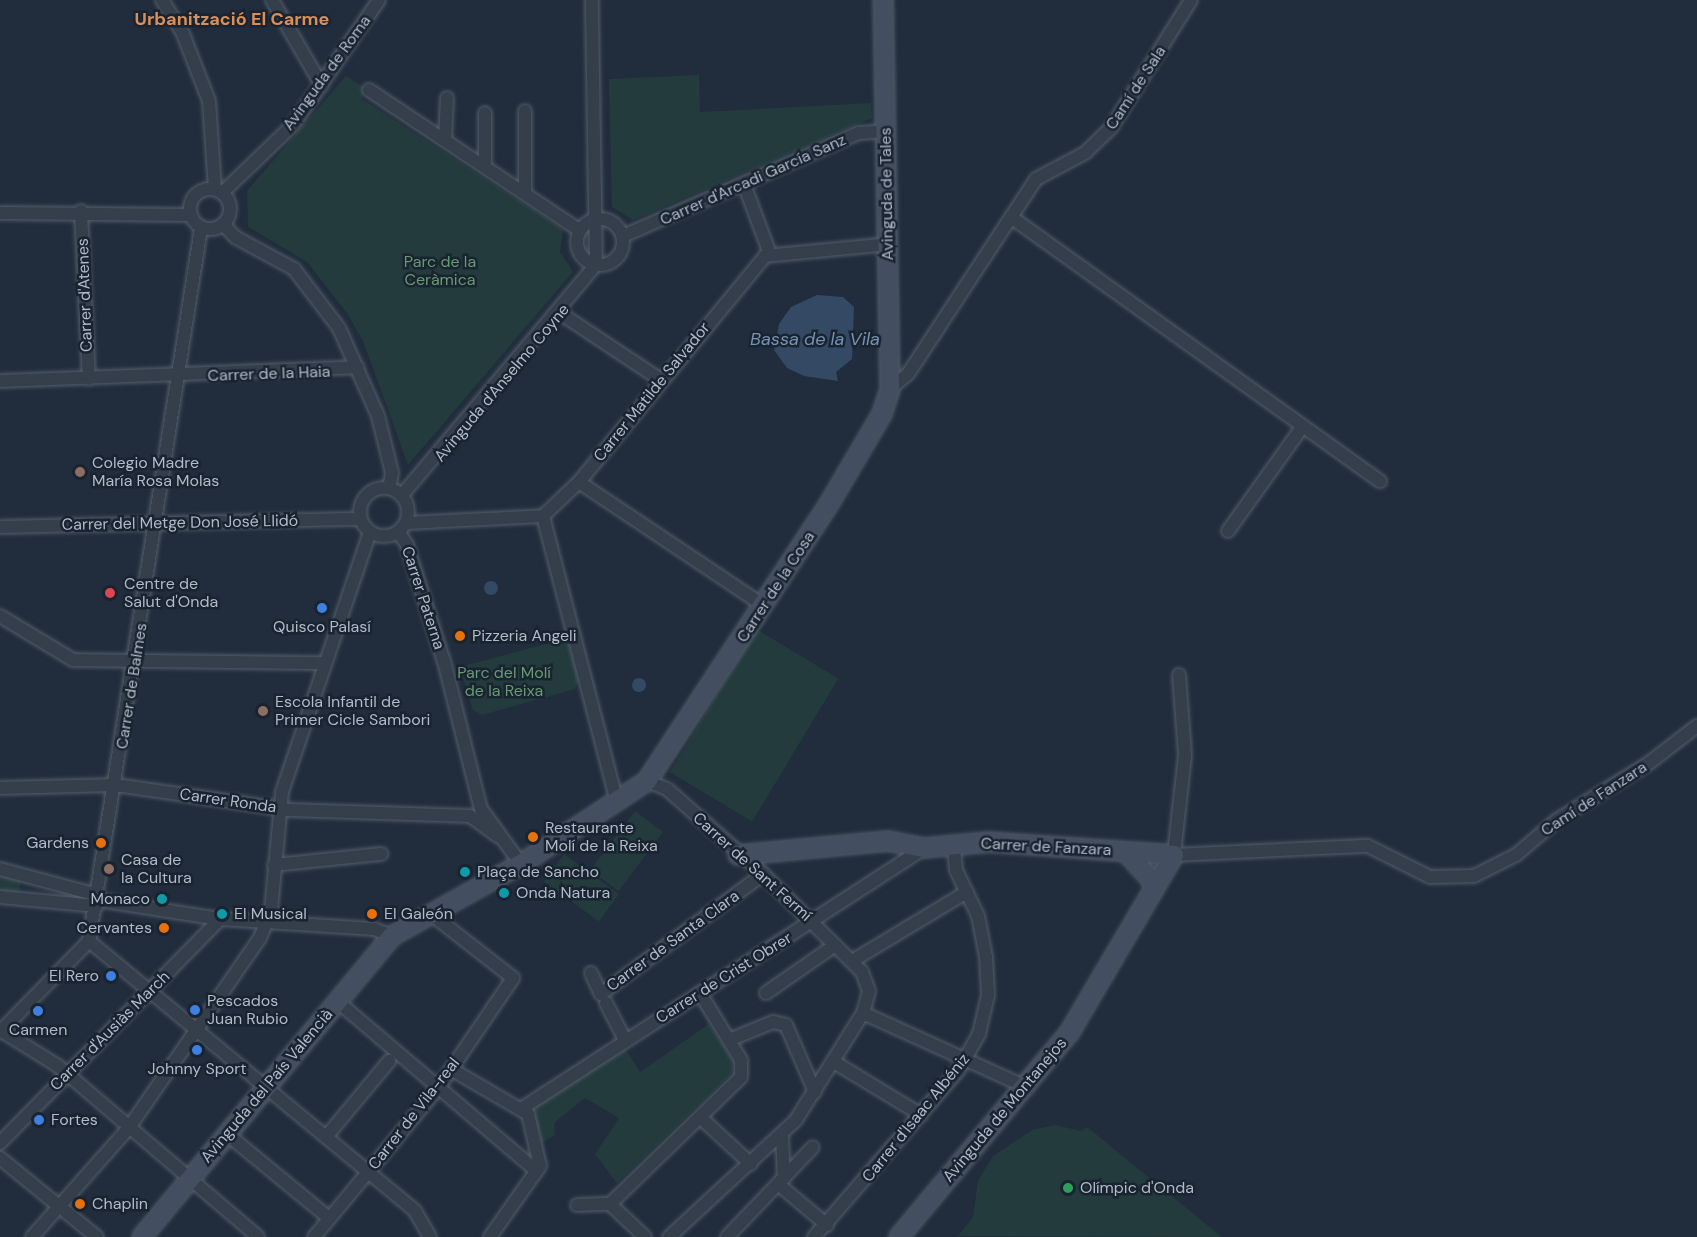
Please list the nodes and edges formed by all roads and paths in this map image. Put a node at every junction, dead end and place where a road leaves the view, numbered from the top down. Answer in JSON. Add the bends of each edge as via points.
{"nodes":[{"id":1,"x":162,"y":0,"type":"edge"},
{"id":2,"x":272,"y":0,"type":"edge"},
{"id":3,"x":379,"y":0,"type":"edge"},
{"id":4,"x":592,"y":0,"type":"edge"},
{"id":5,"x":883,"y":0,"type":"edge"},
{"id":6,"x":1191,"y":0,"type":"edge"},
{"id":7,"x":322,"y":86,"type":"junction"},
{"id":8,"x":369,"y":90,"type":"dead end"},
{"id":9,"x":447,"y":98,"type":"dead end"},
{"id":10,"x":525,"y":111,"type":"dead end"},
{"id":11,"x":485,"y":113,"type":"dead end"},
{"id":12,"x":886,"y":131,"type":"junction"},
{"id":13,"x":445,"y":140,"type":"junction"},
{"id":14,"x":485,"y":166,"type":"junction"},
{"id":15,"x":1036,"y":178,"type":"joint"},
{"id":16,"x":744,"y":183,"type":"junction"},
{"id":17,"x":219,"y":192,"type":"junction"},
{"id":18,"x":525,"y":192,"type":"junction"},
{"id":19,"x":81,"y":211,"type":"junction"},
{"id":20,"x":0,"y":213,"type":"edge"},
{"id":21,"x":190,"y":215,"type":"junction"},
{"id":22,"x":1011,"y":217,"type":"junction"},
{"id":23,"x":599,"y":218,"type":"junction"},
{"id":24,"x":224,"y":224,"type":"junction"},
{"id":25,"x":201,"y":228,"type":"junction"},
{"id":26,"x":579,"y":230,"type":"junction"},
{"id":27,"x":623,"y":236,"type":"junction"},
{"id":28,"x":889,"y":244,"type":"junction"},
{"id":29,"x":770,"y":254,"type":"junction"},
{"id":30,"x":596,"y":265,"type":"junction"},
{"id":31,"x":560,"y":313,"type":"junction"},
{"id":32,"x":358,"y":367,"type":"junction"},
{"id":33,"x":179,"y":377,"type":"junction"},
{"id":34,"x":88,"y":379,"type":"junction"},
{"id":35,"x":0,"y":381,"type":"edge"},
{"id":36,"x":661,"y":381,"type":"junction"},
{"id":37,"x":890,"y":388,"type":"junction"},
{"id":38,"x":1303,"y":426,"type":"junction"},
{"id":39,"x":1380,"y":481,"type":"dead end"},
{"id":40,"x":579,"y":482,"type":"junction"},
{"id":41,"x":389,"y":488,"type":"junction"},
{"id":42,"x":402,"y":495,"type":"junction"},
{"id":43,"x":543,"y":516,"type":"junction"},
{"id":44,"x":361,"y":519,"type":"junction"},
{"id":45,"x":158,"y":525,"type":"junction"},
{"id":46,"x":0,"y":527,"type":"edge"},
{"id":47,"x":403,"y":528,"type":"junction"},
{"id":48,"x":1228,"y":531,"type":"dead end"},
{"id":49,"x":370,"y":532,"type":"junction"},
{"id":50,"x":763,"y":605,"type":"junction"},
{"id":51,"x":0,"y":616,"type":"edge"},
{"id":52,"x":135,"y":660,"type":"junction"},
{"id":53,"x":325,"y":663,"type":"junction"},
{"id":54,"x":1179,"y":675,"type":"dead end"},
{"id":55,"x":1697,"y":726,"type":"edge"},
{"id":56,"x":647,"y":781,"type":"junction"},
{"id":57,"x":116,"y":785,"type":"junction"},
{"id":58,"x":0,"y":788,"type":"edge"},
{"id":59,"x":478,"y":802,"type":"junction"},
{"id":60,"x":617,"y":803,"type":"junction"},
{"id":61,"x":278,"y":809,"type":"junction"},
{"id":62,"x":456,"y":815,"type":"junction"},
{"id":63,"x":498,"y":836,"type":"junction"},
{"id":64,"x":954,"y":845,"type":"junction"},
{"id":65,"x":924,"y":848,"type":"junction"},
{"id":66,"x":1126,"y":852,"type":"junction"},
{"id":67,"x":1148,"y":853,"type":"junction"},
{"id":68,"x":381,"y":854,"type":"dead end"},
{"id":69,"x":738,"y":855,"type":"junction"},
{"id":70,"x":1174,"y":855,"type":"junction"},
{"id":71,"x":521,"y":864,"type":"junction"},
{"id":72,"x":274,"y":865,"type":"junction"},
{"id":73,"x":0,"y":869,"type":"edge"},
{"id":74,"x":764,"y":874,"type":"junction"},
{"id":75,"x":36,"y":876,"type":"junction"},
{"id":76,"x":1154,"y":883,"type":"junction"},
{"id":77,"x":967,"y":892,"type":"junction"},
{"id":78,"x":0,"y":897,"type":"edge"},
{"id":79,"x":32,"y":899,"type":"junction"},
{"id":80,"x":98,"y":900,"type":"junction"},
{"id":81,"x":431,"y":914,"type":"junction"},
{"id":82,"x":220,"y":919,"type":"junction"},
{"id":83,"x":812,"y":921,"type":"junction"},
{"id":84,"x":264,"y":923,"type":"junction"},
{"id":85,"x":392,"y":936,"type":"junction"},
{"id":86,"x":89,"y":941,"type":"junction"},
{"id":87,"x":836,"y":945,"type":"junction"},
{"id":88,"x":852,"y":961,"type":"junction"},
{"id":89,"x":591,"y":973,"type":"dead end"},
{"id":90,"x":149,"y":992,"type":"junction"},
{"id":91,"x":700,"y":993,"type":"junction"},
{"id":92,"x":766,"y":993,"type":"dead end"},
{"id":93,"x":337,"y":1001,"type":"junction"},
{"id":94,"x":606,"y":1003,"type":"dead end"},
{"id":95,"x":863,"y":1013,"type":"junction"},
{"id":96,"x":196,"y":1030,"type":"junction"},
{"id":97,"x":0,"y":1031,"type":"edge"},
{"id":98,"x":625,"y":1040,"type":"junction"},
{"id":99,"x":729,"y":1040,"type":"junction"},
{"id":100,"x":966,"y":1059,"type":"junction"},
{"id":101,"x":389,"y":1061,"type":"dead end"},
{"id":102,"x":834,"y":1062,"type":"junction"},
{"id":103,"x":451,"y":1070,"type":"junction"},
{"id":104,"x":67,"y":1075,"type":"junction"},
{"id":105,"x":265,"y":1088,"type":"junction"},
{"id":106,"x":439,"y":1088,"type":"junction"},
{"id":107,"x":1028,"y":1088,"type":"junction"},
{"id":108,"x":815,"y":1092,"type":"junction"},
{"id":109,"x":524,"y":1107,"type":"junction"},
{"id":110,"x":921,"y":1115,"type":"junction"},
{"id":111,"x":700,"y":1117,"type":"junction"},
{"id":112,"x":128,"y":1129,"type":"junction"},
{"id":113,"x":227,"y":1134,"type":"junction"},
{"id":114,"x":782,"y":1136,"type":"junction"},
{"id":115,"x":326,"y":1137,"type":"junction"},
{"id":116,"x":0,"y":1143,"type":"edge"},
{"id":117,"x":813,"y":1148,"type":"dead end"},
{"id":118,"x":0,"y":1158,"type":"edge"},
{"id":119,"x":751,"y":1164,"type":"junction"},
{"id":120,"x":537,"y":1171,"type":"junction"},
{"id":121,"x":368,"y":1173,"type":"junction"},
{"id":122,"x":781,"y":1181,"type":"junction"},
{"id":123,"x":188,"y":1182,"type":"junction"},
{"id":124,"x":577,"y":1205,"type":"dead end"},
{"id":125,"x":59,"y":1206,"type":"junction"},
{"id":126,"x":613,"y":1207,"type":"junction"},
{"id":127,"x":329,"y":1218,"type":"junction"},
{"id":128,"x":827,"y":1225,"type":"junction"},
{"id":129,"x":32,"y":1237,"type":"edge"},
{"id":130,"x":98,"y":1237,"type":"edge"},
{"id":131,"x":142,"y":1237,"type":"edge"},
{"id":132,"x":258,"y":1237,"type":"edge"},
{"id":133,"x":314,"y":1237,"type":"edge"},
{"id":134,"x":430,"y":1237,"type":"edge"},
{"id":135,"x":490,"y":1237,"type":"edge"},
{"id":136,"x":645,"y":1237,"type":"edge"},
{"id":137,"x":669,"y":1237,"type":"edge"},
{"id":138,"x":727,"y":1237,"type":"edge"},
{"id":139,"x":814,"y":1237,"type":"edge"},
{"id":140,"x":899,"y":1237,"type":"edge"}],
"edges":[{"from":1,"to":17,"type":"street","via":[[183,34],[209,100]]},
{"from":2,"to":7,"type":"street"},
{"from":3,"to":7,"type":"street","name":"Avinguda de Roma"},
{"from":4,"to":23,"type":"street"},
{"from":5,"to":12,"type":"main road","name":"Avinguda de Tales"},
{"from":6,"to":15,"type":"street","name":"Camí de Sala","via":[[1102,139]]},
{"from":7,"to":17,"type":"street","name":"Avinguda de Roma","via":[[294,124]]},
{"from":8,"to":13,"type":"street"},
{"from":9,"to":13,"type":"street"},
{"from":10,"to":18,"type":"street"},
{"from":11,"to":14,"type":"street"},
{"from":12,"to":16,"type":"street","name":"Carrer d'Arcadi García Sanz","via":[[859,133]]},
{"from":12,"to":28,"type":"main road","name":"Avinguda de Tales"},
{"from":13,"to":14,"type":"street"},
{"from":14,"to":18,"type":"street"},
{"from":15,"to":22,"type":"street","name":"Carrer de la Cosa"},
{"from":16,"to":27,"type":"street","name":"Carrer d'Arcadi García Sanz"},
{"from":16,"to":29,"type":"street"},
{"from":17,"to":21,"type":"street","via":[[201,191],[191,201]]},
{"from":17,"to":24,"type":"street","via":[[229,214]]},
{"from":18,"to":26,"type":"street"},
{"from":19,"to":20,"type":"street"},
{"from":19,"to":21,"type":"street"},
{"from":19,"to":34,"type":"street","name":"Carrer d'Atenes"},
{"from":21,"to":25,"type":"street"},
{"from":22,"to":37,"type":"street","name":"Carrer de la Cosa","via":[[908,374]]},
{"from":22,"to":38,"type":"street"},
{"from":23,"to":26,"type":"street"},
{"from":23,"to":27,"type":"street","via":[[618,227]]},
{"from":23,"to":30,"type":"street"},
{"from":24,"to":25,"type":"street"},
{"from":24,"to":32,"type":"street","via":[[301,277],[339,328]]},
{"from":25,"to":33,"type":"street","name":"Carrer de Balmes"},
{"from":26,"to":30,"type":"street","via":[[576,245],[582,258]]},
{"from":27,"to":30,"type":"street","name":"Avinguda d'Anselmo Coyne","via":[[617,258]]},
{"from":28,"to":29,"type":"street"},
{"from":28,"to":37,"type":"main road","name":"Avinguda de Tales"},
{"from":29,"to":36,"type":"street","name":"Carrer Matilde Salvador"},
{"from":30,"to":31,"type":"street","name":"Avinguda d'Anselmo Coyne"},
{"from":31,"to":36,"type":"street"},
{"from":31,"to":42,"type":"street","name":"Avinguda d'Anselmo Coyne"},
{"from":32,"to":33,"type":"street","name":"Carrer de la Haia"},
{"from":32,"to":41,"type":"street","via":[[389,459]]},
{"from":33,"to":34,"type":"street","name":"Carrer de la Haia"},
{"from":33,"to":45,"type":"street","name":"Carrer de Balmes"},
{"from":34,"to":35,"type":"street","name":"Carrer de la Haia"},
{"from":36,"to":40,"type":"street","name":"Carrer Matilde Salvador"},
{"from":37,"to":50,"type":"main road","name":"Carrer de la Cosa","via":[[882,414]]},
{"from":38,"to":39,"type":"street"},
{"from":38,"to":48,"type":"street"},
{"from":40,"to":43,"type":"street","name":"Carrer Matilde Salvador"},
{"from":40,"to":50,"type":"street"},
{"from":41,"to":42,"type":"street"},
{"from":41,"to":44,"type":"street","via":[[366,496]]},
{"from":42,"to":47,"type":"street","via":[[409,508]]},
{"from":43,"to":47,"type":"street"},
{"from":43,"to":60,"type":"street"},
{"from":44,"to":45,"type":"street","name":"Carrer del Metge Don José Llidó"},
{"from":44,"to":49,"type":"street"},
{"from":45,"to":46,"type":"street","name":"Carrer del Metge Don José Llidó"},
{"from":45,"to":52,"type":"street","name":"Carrer de Balmes"},
{"from":47,"to":49,"type":"street","via":[[384,537]]},
{"from":47,"to":59,"type":"street","name":"Carrer Paterna","via":[[445,665]]},
{"from":49,"to":53,"type":"street"},
{"from":50,"to":56,"type":"main road","name":"Carrer de la Cosa"},
{"from":51,"to":52,"type":"street","via":[[64,658]]},
{"from":52,"to":53,"type":"street"},
{"from":52,"to":57,"type":"street","name":"Carrer de Balmes"},
{"from":53,"to":61,"type":"street"},
{"from":54,"to":70,"type":"street","name":"Avinguda de Montanejos","via":[[1185,755]]},
{"from":55,"to":70,"type":"street","name":"Camí de Fanzara","via":[[1649,763],[1557,820],[1516,855],[1474,876],[1431,878],[1368,846]]},
{"from":56,"to":60,"type":"main road","name":"Carrer de la Cosa"},
{"from":56,"to":69,"type":"street","name":"Carrer de Sant Fermí","via":[[667,789]]},
{"from":57,"to":58,"type":"street","name":"Carrer Ronda"},
{"from":57,"to":61,"type":"street","name":"Carrer Ronda"},
{"from":57,"to":80,"type":"street","name":"Carrer de Balmes"},
{"from":59,"to":62,"type":"street"},
{"from":59,"to":63,"type":"street","name":"Carrer Paterna"},
{"from":60,"to":71,"type":"main road","name":"Carrer de la Cosa"},
{"from":61,"to":62,"type":"street","name":"Carrer Ronda"},
{"from":61,"to":72,"type":"street"},
{"from":62,"to":63,"type":"street","name":"Carrer Ronda","via":[[475,818]]},
{"from":63,"to":71,"type":"street","name":"Carrer Paterna"},
{"from":64,"to":65,"type":"main road","name":"Carrer de Fanzara"},
{"from":64,"to":66,"type":"main road","name":"Carrer de Fanzara","via":[[989,842]]},
{"from":64,"to":77,"type":"street","name":"Carrer d'Isaac Albéniz","via":[[956,870]]},
{"from":65,"to":69,"type":"main road","name":"Carrer de Fanzara","via":[[888,841]]},
{"from":65,"to":83,"type":"street","name":"Carrer de Crist Obrer"},
{"from":66,"to":67,"type":"main road","name":"Carrer de Fanzara"},
{"from":66,"to":76,"type":"main road"},
{"from":67,"to":70,"type":"main road","name":"Carrer de Fanzara"},
{"from":67,"to":76,"type":"main road"},
{"from":68,"to":72,"type":"street"},
{"from":69,"to":74,"type":"street","name":"Carrer de Sant Fermí"},
{"from":70,"to":76,"type":"main road","name":"Avinguda de Montanejos"},
{"from":71,"to":81,"type":"main road","name":"Carrer de la Cosa"},
{"from":72,"to":84,"type":"street","via":[[271,911]]},
{"from":73,"to":75,"type":"street"},
{"from":74,"to":83,"type":"street","name":"Carrer de Sant Fermí"},
{"from":74,"to":89,"type":"street","name":"Carrer de Santa Clara","via":[[602,993]]},
{"from":75,"to":79,"type":"street"},
{"from":75,"to":80,"type":"street"},
{"from":76,"to":107,"type":"main road","name":"Avinguda de Montanejos","via":[[1110,969]]},
{"from":77,"to":88,"type":"street"},
{"from":77,"to":100,"type":"street","name":"Carrer d'Isaac Albéniz","via":[[984,939],[988,974],[979,1034]]},
{"from":78,"to":79,"type":"street"},
{"from":79,"to":80,"type":"street"},
{"from":80,"to":82,"type":"street"},
{"from":80,"to":86,"type":"street","name":"Carrer de Balmes"},
{"from":81,"to":85,"type":"main road","name":"Carrer de la Cosa"},
{"from":81,"to":103,"type":"street","name":"Carrer de Vila-real","via":[[513,978]]},
{"from":82,"to":84,"type":"street"},
{"from":82,"to":90,"type":"street","name":"Carrer d'Ausiàs March"},
{"from":83,"to":87,"type":"street","name":"Carrer de Sant Fermí"},
{"from":83,"to":91,"type":"street","name":"Carrer de Crist Obrer"},
{"from":84,"to":85,"type":"street","via":[[374,929]]},
{"from":84,"to":96,"type":"street","via":[[254,948]]},
{"from":85,"to":93,"type":"main road","name":"Avinguda del País Valencià"},
{"from":86,"to":90,"type":"street"},
{"from":86,"to":97,"type":"street"},
{"from":87,"to":88,"type":"street","name":"Carrer de Sant Fermí"},
{"from":87,"to":92,"type":"street"},
{"from":88,"to":95,"type":"street","name":"Carrer de Sant Fermí","via":[[869,987]]},
{"from":90,"to":96,"type":"street"},
{"from":90,"to":104,"type":"street","name":"Carrer d'Ausiàs March"},
{"from":91,"to":98,"type":"street","name":"Carrer de Crist Obrer"},
{"from":91,"to":99,"type":"street"},
{"from":93,"to":105,"type":"main road","name":"Avinguda del País Valencià"},
{"from":93,"to":106,"type":"street"},
{"from":94,"to":98,"type":"street","name":"Carrer de Santa Clara"},
{"from":95,"to":100,"type":"street"},
{"from":95,"to":102,"type":"street"},
{"from":96,"to":105,"type":"street"},
{"from":96,"to":112,"type":"street"},
{"from":97,"to":104,"type":"street"},
{"from":98,"to":109,"type":"street","name":"Carrer de Crist Obrer"},
{"from":99,"to":108,"type":"street","via":[[773,1022],[786,1025]]},
{"from":99,"to":111,"type":"street","via":[[743,1074]]},
{"from":100,"to":107,"type":"street"},
{"from":100,"to":110,"type":"street","name":"Carrer d'Isaac Albéniz"},
{"from":101,"to":115,"type":"street"},
{"from":102,"to":108,"type":"street"},
{"from":102,"to":110,"type":"street"},
{"from":103,"to":106,"type":"street","name":"Carrer de Vila-real"},
{"from":103,"to":109,"type":"street"},
{"from":104,"to":112,"type":"street"},
{"from":104,"to":116,"type":"street","name":"Carrer d'Ausiàs March"},
{"from":105,"to":113,"type":"main road","name":"Avinguda del País Valencià"},
{"from":105,"to":115,"type":"street"},
{"from":106,"to":120,"type":"street"},
{"from":106,"to":121,"type":"street","name":"Carrer de Vila-real"},
{"from":107,"to":140,"type":"main road","name":"Avinguda de Montanejos"},
{"from":108,"to":114,"type":"street"},
{"from":109,"to":120,"type":"street"},
{"from":110,"to":128,"type":"street","name":"Carrer d'Isaac Albéniz"},
{"from":111,"to":119,"type":"street"},
{"from":111,"to":126,"type":"street","via":[[625,1189]]},
{"from":112,"to":123,"type":"street"},
{"from":112,"to":125,"type":"street"},
{"from":113,"to":123,"type":"main road","name":"Avinguda del País Valencià"},
{"from":113,"to":127,"type":"street"},
{"from":114,"to":119,"type":"street"},
{"from":114,"to":122,"type":"street"},
{"from":115,"to":121,"type":"street"},
{"from":117,"to":122,"type":"street"},
{"from":118,"to":125,"type":"street"},
{"from":119,"to":137,"type":"street"},
{"from":120,"to":135,"type":"street"},
{"from":121,"to":127,"type":"street","name":"Carrer de Vila-real"},
{"from":121,"to":134,"type":"street","via":[[415,1211]]},
{"from":122,"to":128,"type":"street"},
{"from":122,"to":138,"type":"street"},
{"from":123,"to":131,"type":"main road","name":"Avinguda del País Valencià"},
{"from":123,"to":132,"type":"street"},
{"from":124,"to":126,"type":"street"},
{"from":125,"to":129,"type":"street"},
{"from":125,"to":130,"type":"street"},
{"from":126,"to":136,"type":"street"},
{"from":127,"to":133,"type":"street","name":"Carrer de Vila-real"},
{"from":128,"to":139,"type":"street","name":"Carrer d'Isaac Albéniz"}]}
